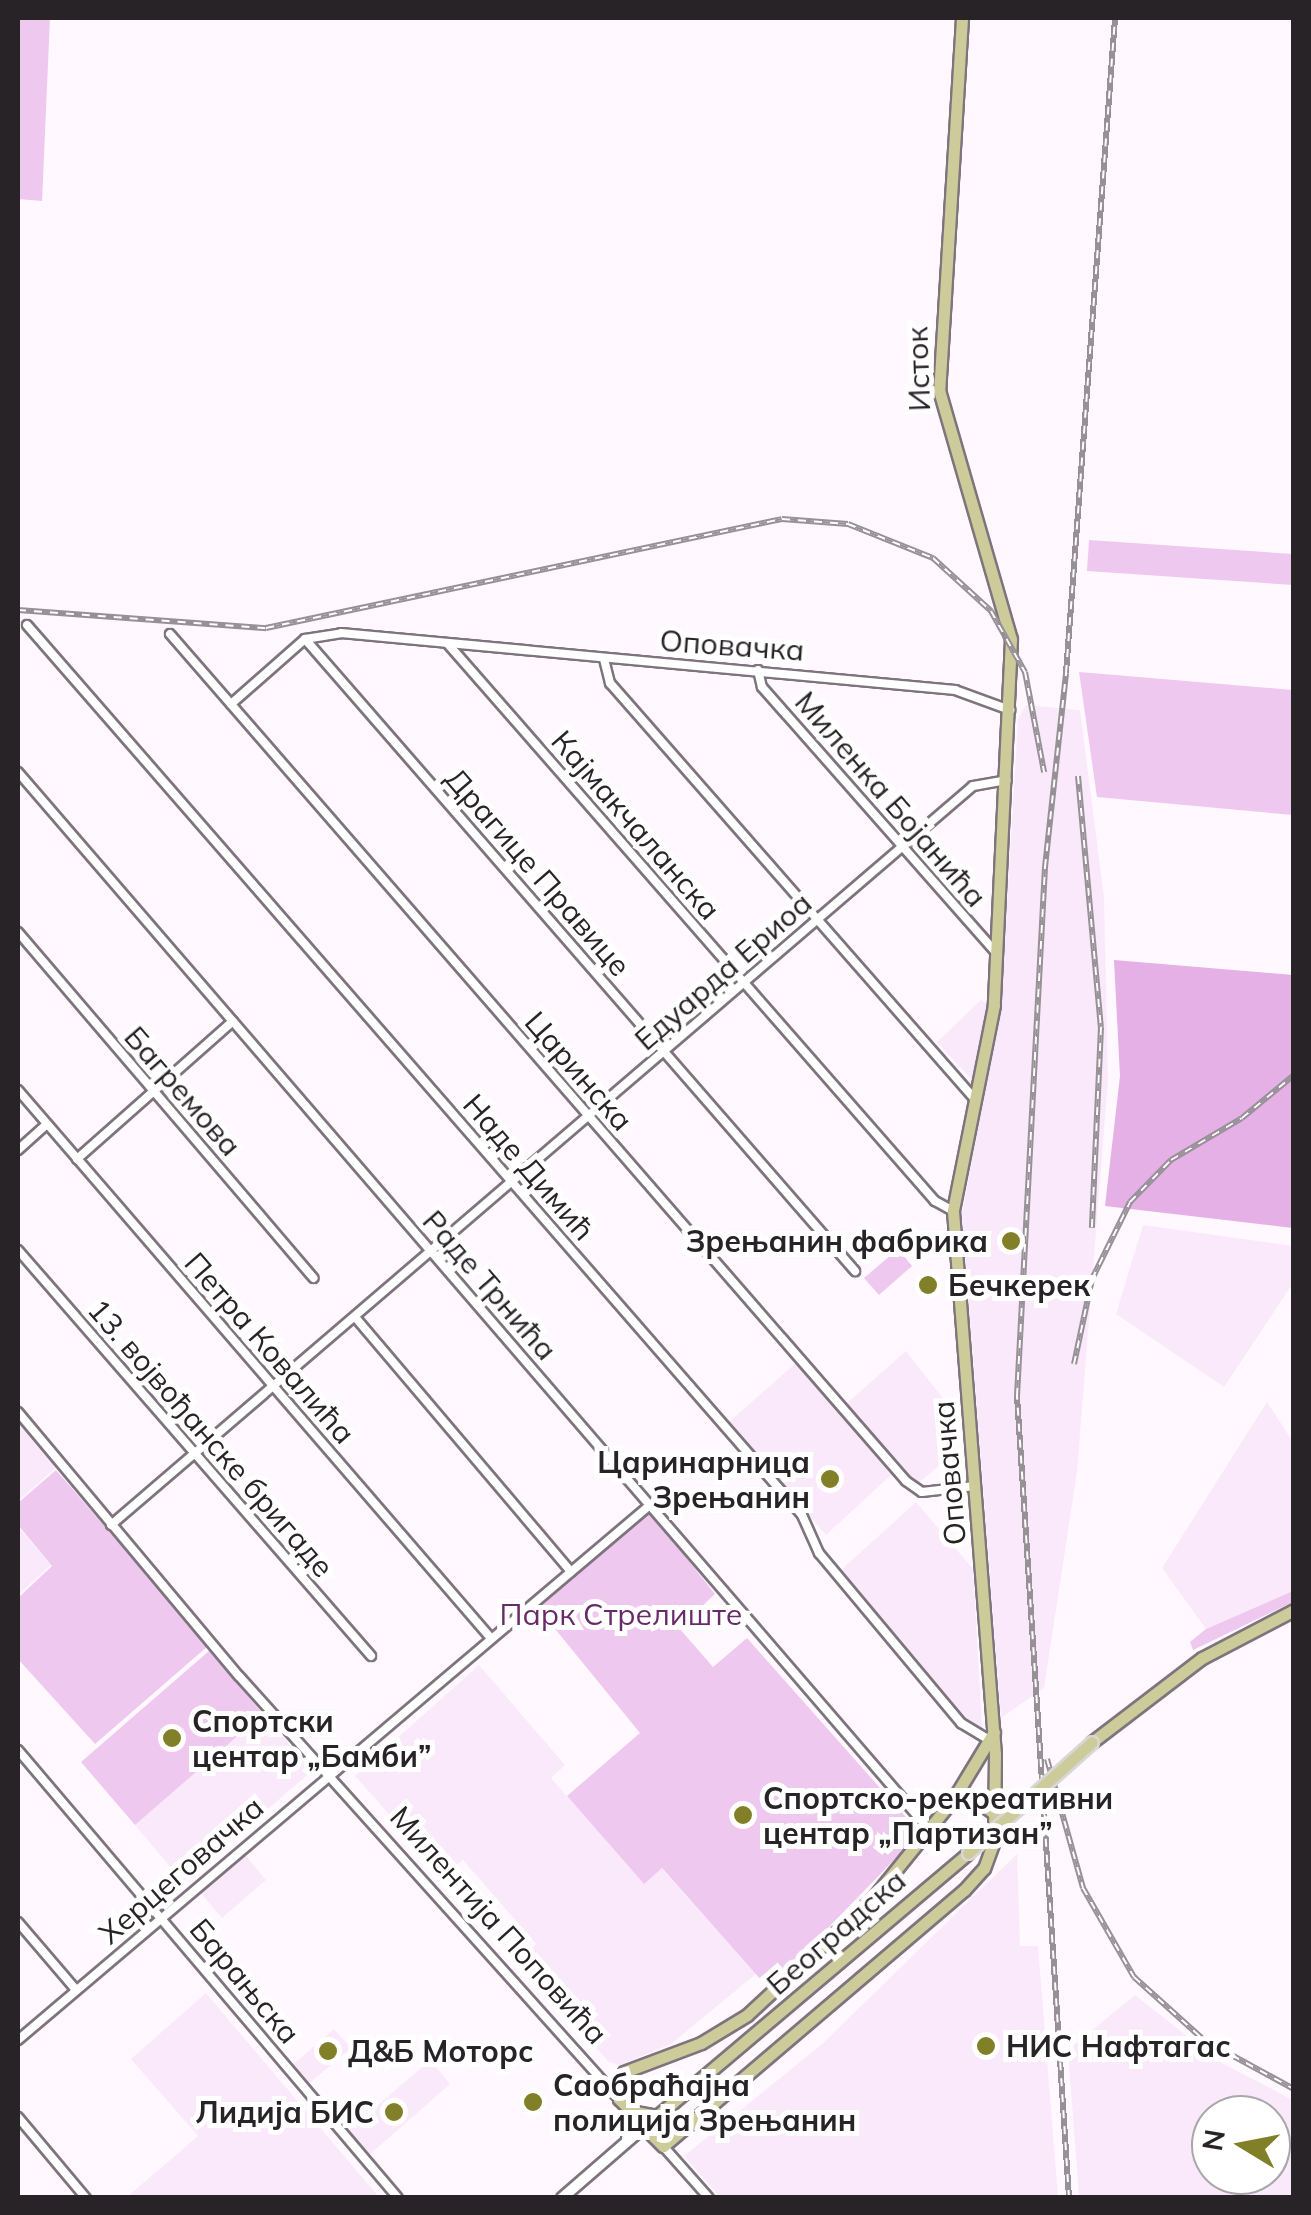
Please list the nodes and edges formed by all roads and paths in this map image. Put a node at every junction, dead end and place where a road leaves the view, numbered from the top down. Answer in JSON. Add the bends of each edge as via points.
{"nodes":[{"id":1,"x":962,"y":18,"type":"edge"},
{"id":2,"x":26,"y":625,"type":"dead end"},
{"id":3,"x":170,"y":634,"type":"dead end"},
{"id":4,"x":306,"y":639,"type":"junction"},
{"id":5,"x":447,"y":643,"type":"junction"},
{"id":6,"x":604,"y":659,"type":"junction"},
{"id":7,"x":758,"y":670,"type":"junction"},
{"id":8,"x":231,"y":704,"type":"junction"},
{"id":9,"x":1010,"y":710,"type":"junction"},
{"id":10,"x":18,"y":772,"type":"edge"},
{"id":11,"x":1006,"y":780,"type":"junction"},
{"id":12,"x":904,"y":846,"type":"junction"},
{"id":13,"x":816,"y":919,"type":"junction"},
{"id":14,"x":18,"y":932,"type":"edge"},
{"id":15,"x":997,"y":954,"type":"junction"},
{"id":16,"x":744,"y":982,"type":"junction"},
{"id":17,"x":233,"y":1021,"type":"junction"},
{"id":18,"x":664,"y":1051,"type":"junction"},
{"id":19,"x":18,"y":1090,"type":"edge"},
{"id":20,"x":154,"y":1091,"type":"junction"},
{"id":21,"x":974,"y":1098,"type":"junction"},
{"id":22,"x":588,"y":1116,"type":"junction"},
{"id":23,"x":47,"y":1124,"type":"junction"},
{"id":24,"x":18,"y":1150,"type":"edge"},
{"id":25,"x":77,"y":1159,"type":"junction"},
{"id":26,"x":512,"y":1182,"type":"junction"},
{"id":27,"x":953,"y":1211,"type":"junction"},
{"id":28,"x":18,"y":1250,"type":"edge"},
{"id":29,"x":431,"y":1251,"type":"junction"},
{"id":30,"x":855,"y":1270,"type":"dead end"},
{"id":31,"x":314,"y":1278,"type":"dead end"},
{"id":32,"x":355,"y":1316,"type":"junction"},
{"id":33,"x":274,"y":1386,"type":"junction"},
{"id":34,"x":18,"y":1412,"type":"edge"},
{"id":35,"x":195,"y":1454,"type":"junction"},
{"id":36,"x":976,"y":1486,"type":"junction"},
{"id":37,"x":650,"y":1506,"type":"junction"},
{"id":38,"x":111,"y":1525,"type":"junction"},
{"id":39,"x":571,"y":1572,"type":"junction"},
{"id":40,"x":1294,"y":1610,"type":"edge"},
{"id":41,"x":489,"y":1636,"type":"junction"},
{"id":42,"x":371,"y":1656,"type":"dead end"},
{"id":43,"x":991,"y":1736,"type":"junction"},
{"id":44,"x":18,"y":1750,"type":"edge"},
{"id":45,"x":329,"y":1773,"type":"junction"},
{"id":46,"x":954,"y":1798,"type":"junction"},
{"id":47,"x":996,"y":1815,"type":"junction"},
{"id":48,"x":928,"y":1828,"type":"junction"},
{"id":49,"x":161,"y":1917,"type":"junction"},
{"id":50,"x":18,"y":1922,"type":"edge"},
{"id":51,"x":76,"y":1990,"type":"junction"},
{"id":52,"x":18,"y":2040,"type":"edge"},
{"id":53,"x":628,"y":2068,"type":"junction"},
{"id":54,"x":602,"y":2078,"type":"junction"},
{"id":55,"x":619,"y":2099,"type":"junction"},
{"id":56,"x":628,"y":2110,"type":"junction"},
{"id":57,"x":657,"y":2116,"type":"junction"},
{"id":58,"x":18,"y":2117,"type":"edge"},
{"id":59,"x":644,"y":2126,"type":"junction"},
{"id":60,"x":626,"y":2142,"type":"junction"},
{"id":61,"x":663,"y":2146,"type":"junction"},
{"id":62,"x":86,"y":2198,"type":"edge"},
{"id":63,"x":398,"y":2198,"type":"edge"},
{"id":64,"x":562,"y":2198,"type":"edge"},
{"id":65,"x":709,"y":2198,"type":"edge"}],
"edges":[{"from":1,"to":9,"type":"main road","name":"Исток","via":[[939,390],[1006,609]]},
{"from":2,"to":26,"type":"street","name":"Наде Димић"},
{"from":3,"to":8,"type":"street","name":"Царинска"},
{"from":4,"to":5,"type":"street","name":"Оповачка","via":[[341,633]]},
{"from":4,"to":8,"type":"street"},
{"from":4,"to":18,"type":"street","name":"Драгице Правице"},
{"from":5,"to":6,"type":"street","name":"Оповачка"},
{"from":5,"to":16,"type":"street","name":"Кајмакчаланска"},
{"from":6,"to":7,"type":"street","name":"Оповачка"},
{"from":6,"to":13,"type":"street","via":[[606,678]]},
{"from":7,"to":9,"type":"street","name":"Оповачка","via":[[955,690]]},
{"from":7,"to":12,"type":"street","name":"Миленка Бојанића","via":[[762,687]]},
{"from":8,"to":22,"type":"street","name":"Царинска"},
{"from":9,"to":11,"type":"main road","name":"Исток"},
{"from":10,"to":17,"type":"street","name":"Раде Трнића"},
{"from":11,"to":12,"type":"street","name":"Едуарда Ериоа","via":[[973,786]]},
{"from":11,"to":15,"type":"main road","name":"Исток"},
{"from":12,"to":13,"type":"street","name":"Едуарда Ериоа"},
{"from":12,"to":15,"type":"street","name":"Миленка Бојанића"},
{"from":13,"to":16,"type":"street","name":"Едуарда Ериоа"},
{"from":13,"to":21,"type":"street"},
{"from":14,"to":20,"type":"street","name":"Багремова"},
{"from":15,"to":21,"type":"main road","name":"Оповачка"},
{"from":16,"to":18,"type":"street","name":"Едуарда Ериоа"},
{"from":16,"to":27,"type":"street","name":"Кајмакчаланска","via":[[935,1201]]},
{"from":17,"to":20,"type":"street"},
{"from":17,"to":29,"type":"street","name":"Раде Трнића"},
{"from":18,"to":22,"type":"street","name":"Едуарда Ериоа"},
{"from":18,"to":30,"type":"street","name":"Драгице Правице"},
{"from":19,"to":23,"type":"street","name":"Петра Ковалића"},
{"from":20,"to":25,"type":"street"},
{"from":20,"to":31,"type":"street","name":"Багремова"},
{"from":21,"to":27,"type":"main road","name":"Оповачка"},
{"from":22,"to":26,"type":"street","name":"Едуарда Ериоа"},
{"from":22,"to":36,"type":"street","name":"Царинска","via":[[906,1482],[922,1492]]},
{"from":23,"to":24,"type":"street"},
{"from":23,"to":25,"type":"street","name":"Петра Ковалића"},
{"from":25,"to":33,"type":"street","name":"Петра Ковалића"},
{"from":26,"to":29,"type":"street","name":"Едуарда Ериоа"},
{"from":26,"to":43,"type":"street","name":"Наде Димић","via":[[802,1516],[818,1553],[962,1723]]},
{"from":27,"to":36,"type":"main road","name":"Оповачка"},
{"from":28,"to":35,"type":"street","name":"13. војвођанске бригаде"},
{"from":29,"to":32,"type":"street","name":"Едуарда Ериоа"},
{"from":29,"to":37,"type":"street","name":"Раде Трнића"},
{"from":32,"to":33,"type":"street","name":"Едуарда Ериоа"},
{"from":32,"to":39,"type":"street"},
{"from":33,"to":35,"type":"street","name":"Едуарда Ериоа"},
{"from":33,"to":41,"type":"street","name":"Петра Ковалића"},
{"from":34,"to":38,"type":"street","name":"Милентија Поповића"},
{"from":35,"to":38,"type":"street","name":"Едуарда Ериоа"},
{"from":35,"to":42,"type":"street","name":"13. војвођанске бригаде"},
{"from":36,"to":43,"type":"main road","name":"Оповачка"},
{"from":37,"to":39,"type":"street","name":"Херцеговачка"},
{"from":37,"to":48,"type":"street","name":"Раде Трнића"},
{"from":38,"to":45,"type":"street","name":"Милентија Поповића"},
{"from":39,"to":41,"type":"street","name":"Херцеговачка"},
{"from":40,"to":57,"type":"main road","name":"Београдска","bridge":true,"via":[[1202,1658],[1092,1742]]},
{"from":41,"to":45,"type":"street","name":"Херцеговачка"},
{"from":43,"to":46,"type":"main road"},
{"from":43,"to":47,"type":"main road","name":"Оповачка"},
{"from":44,"to":49,"type":"street","name":"Барањска"},
{"from":45,"to":49,"type":"street","name":"Херцеговачка"},
{"from":45,"to":54,"type":"street","name":"Милентија Поповића"},
{"from":46,"to":47,"type":"main road","via":[[980,1801]]},
{"from":46,"to":48,"type":"main road"},
{"from":47,"to":61,"type":"main road","name":"Оповачка","via":[[990,1857],[978,1876]]},
{"from":48,"to":53,"type":"main road","via":[[873,1898],[747,2015],[688,2049]]},
{"from":49,"to":51,"type":"street","name":"Херцеговачка"},
{"from":49,"to":63,"type":"street","name":"Барањска"},
{"from":50,"to":51,"type":"street"},
{"from":51,"to":52,"type":"street","name":"Херцеговачка"},
{"from":53,"to":54,"type":"street"},
{"from":53,"to":55,"type":"main road"},
{"from":54,"to":55,"type":"street","name":"Милентија Поповића"},
{"from":55,"to":56,"type":"main road","name":"Милентија Поповића"},
{"from":56,"to":57,"type":"main road"},
{"from":56,"to":60,"type":"main road"},
{"from":57,"to":59,"type":"main road","name":"Београдска"},
{"from":58,"to":62,"type":"street"},
{"from":59,"to":60,"type":"main road","name":"Београдска"},
{"from":59,"to":61,"type":"main road"},
{"from":60,"to":64,"type":"main road","name":"Београдска"},
{"from":61,"to":65,"type":"street"}]}
